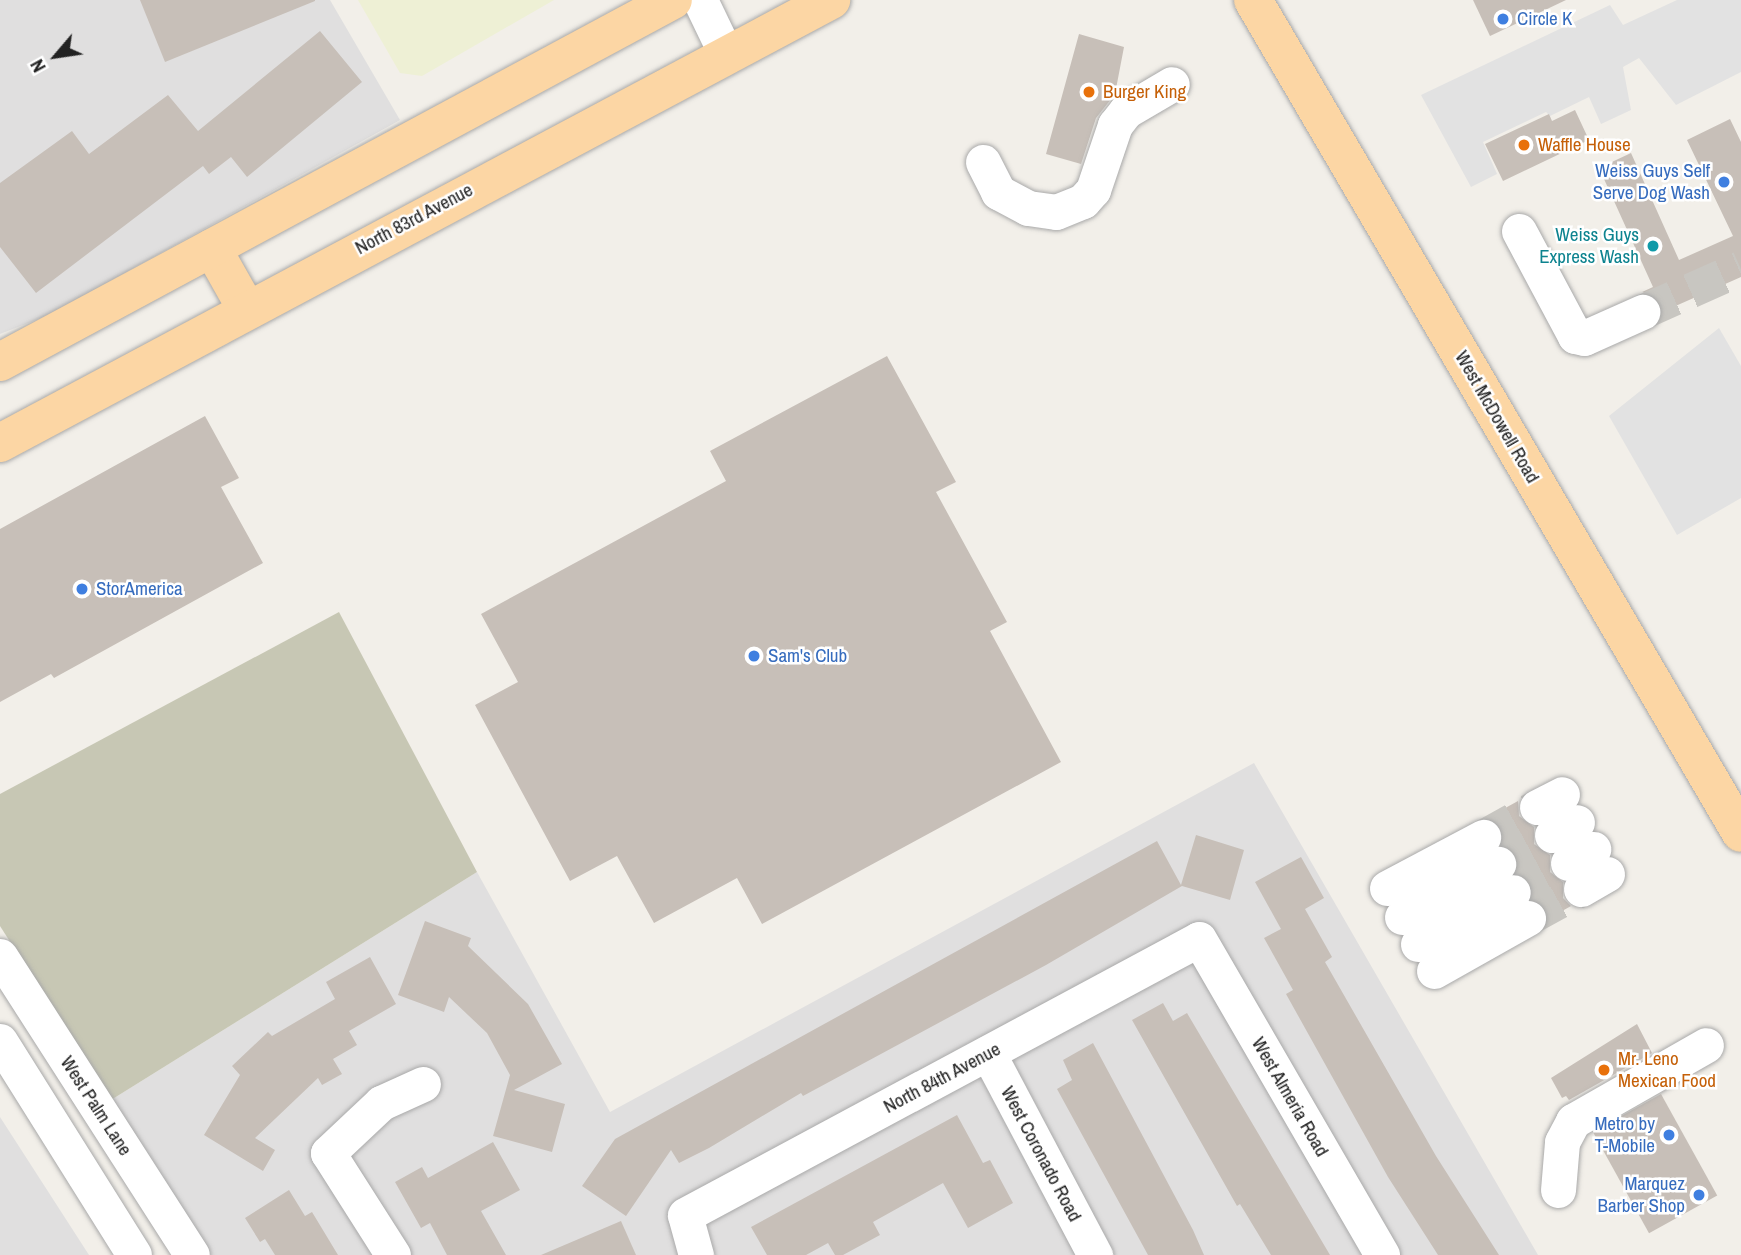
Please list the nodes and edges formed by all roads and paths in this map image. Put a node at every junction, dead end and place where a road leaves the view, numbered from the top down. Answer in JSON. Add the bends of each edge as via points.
{"nodes":[{"id":1,"x":673,"y":0,"type":"edge"},
{"id":2,"x":700,"y":0,"type":"edge"},
{"id":3,"x":831,"y":0,"type":"edge"},
{"id":4,"x":1253,"y":0,"type":"edge"},
{"id":5,"x":726,"y":54,"type":"junction"},
{"id":6,"x":1172,"y":84,"type":"dead end"},
{"id":7,"x":983,"y":162,"type":"dead end"},
{"id":8,"x":1519,"y":231,"type":"dead end"},
{"id":9,"x":212,"y":248,"type":"junction"},
{"id":10,"x":246,"y":309,"type":"junction"},
{"id":11,"x":1642,"y":312,"type":"tunnel mouth"},
{"id":12,"x":0,"y":362,"type":"edge"},
{"id":13,"x":0,"y":443,"type":"edge"},
{"id":14,"x":1741,"y":833,"type":"edge"},
{"id":15,"x":1505,"y":878,"type":"joint"},
{"id":16,"x":1199,"y":939,"type":"joint"},
{"id":17,"x":0,"y":956,"type":"edge"},
{"id":18,"x":13,"y":1003,"type":"edge"},
{"id":19,"x":0,"y":1041,"type":"edge"},
{"id":20,"x":1706,"y":1045,"type":"dead end"},
{"id":21,"x":988,"y":1053,"type":"junction"},
{"id":22,"x":423,"y":1084,"type":"dead end"},
{"id":23,"x":1558,"y":1190,"type":"dead end"},
{"id":24,"x":134,"y":1255,"type":"edge"},
{"id":25,"x":192,"y":1255,"type":"edge"},
{"id":26,"x":393,"y":1255,"type":"edge"},
{"id":27,"x":696,"y":1255,"type":"edge"},
{"id":28,"x":1095,"y":1255,"type":"edge"},
{"id":29,"x":1382,"y":1255,"type":"edge"}],
"edges":[{"from":1,"to":9,"type":"main road"},
{"from":2,"to":5,"type":"street"},
{"from":3,"to":5,"type":"main road","name":"North 83rd Avenue"},
{"from":4,"to":14,"type":"main road","name":"West McDowell Road"},
{"from":5,"to":10,"type":"main road","name":"North 83rd Avenue"},
{"from":6,"to":7,"type":"street","via":[[1126,111],[1115,125],[1093,190],[1083,201],[1056,212],[1028,208],[998,192]]},
{"from":8,"to":11,"type":"street","via":[[1575,336],[1584,338]]},
{"from":9,"to":10,"type":"main road"},
{"from":9,"to":12,"type":"main road"},
{"from":10,"to":13,"type":"main road","name":"North 83rd Avenue"},
{"from":15,"to":15,"type":"street","via":[[1410,930]]},
{"from":16,"to":21,"type":"street","name":"North 84th Avenue"},
{"from":16,"to":29,"type":"street","name":"West Almeria Road"},
{"from":17,"to":18,"type":"street","name":"West Palm Lane"},
{"from":18,"to":25,"type":"street","name":"West Palm Lane"},
{"from":19,"to":24,"type":"street"},
{"from":20,"to":23,"type":"street","via":[[1573,1121],[1562,1142]]},
{"from":21,"to":27,"type":"street","name":"North 84th Avenue","via":[[685,1215]]},
{"from":21,"to":28,"type":"street","name":"West Coronado Road"},
{"from":22,"to":26,"type":"street","via":[[381,1103],[328,1153]]}]}
